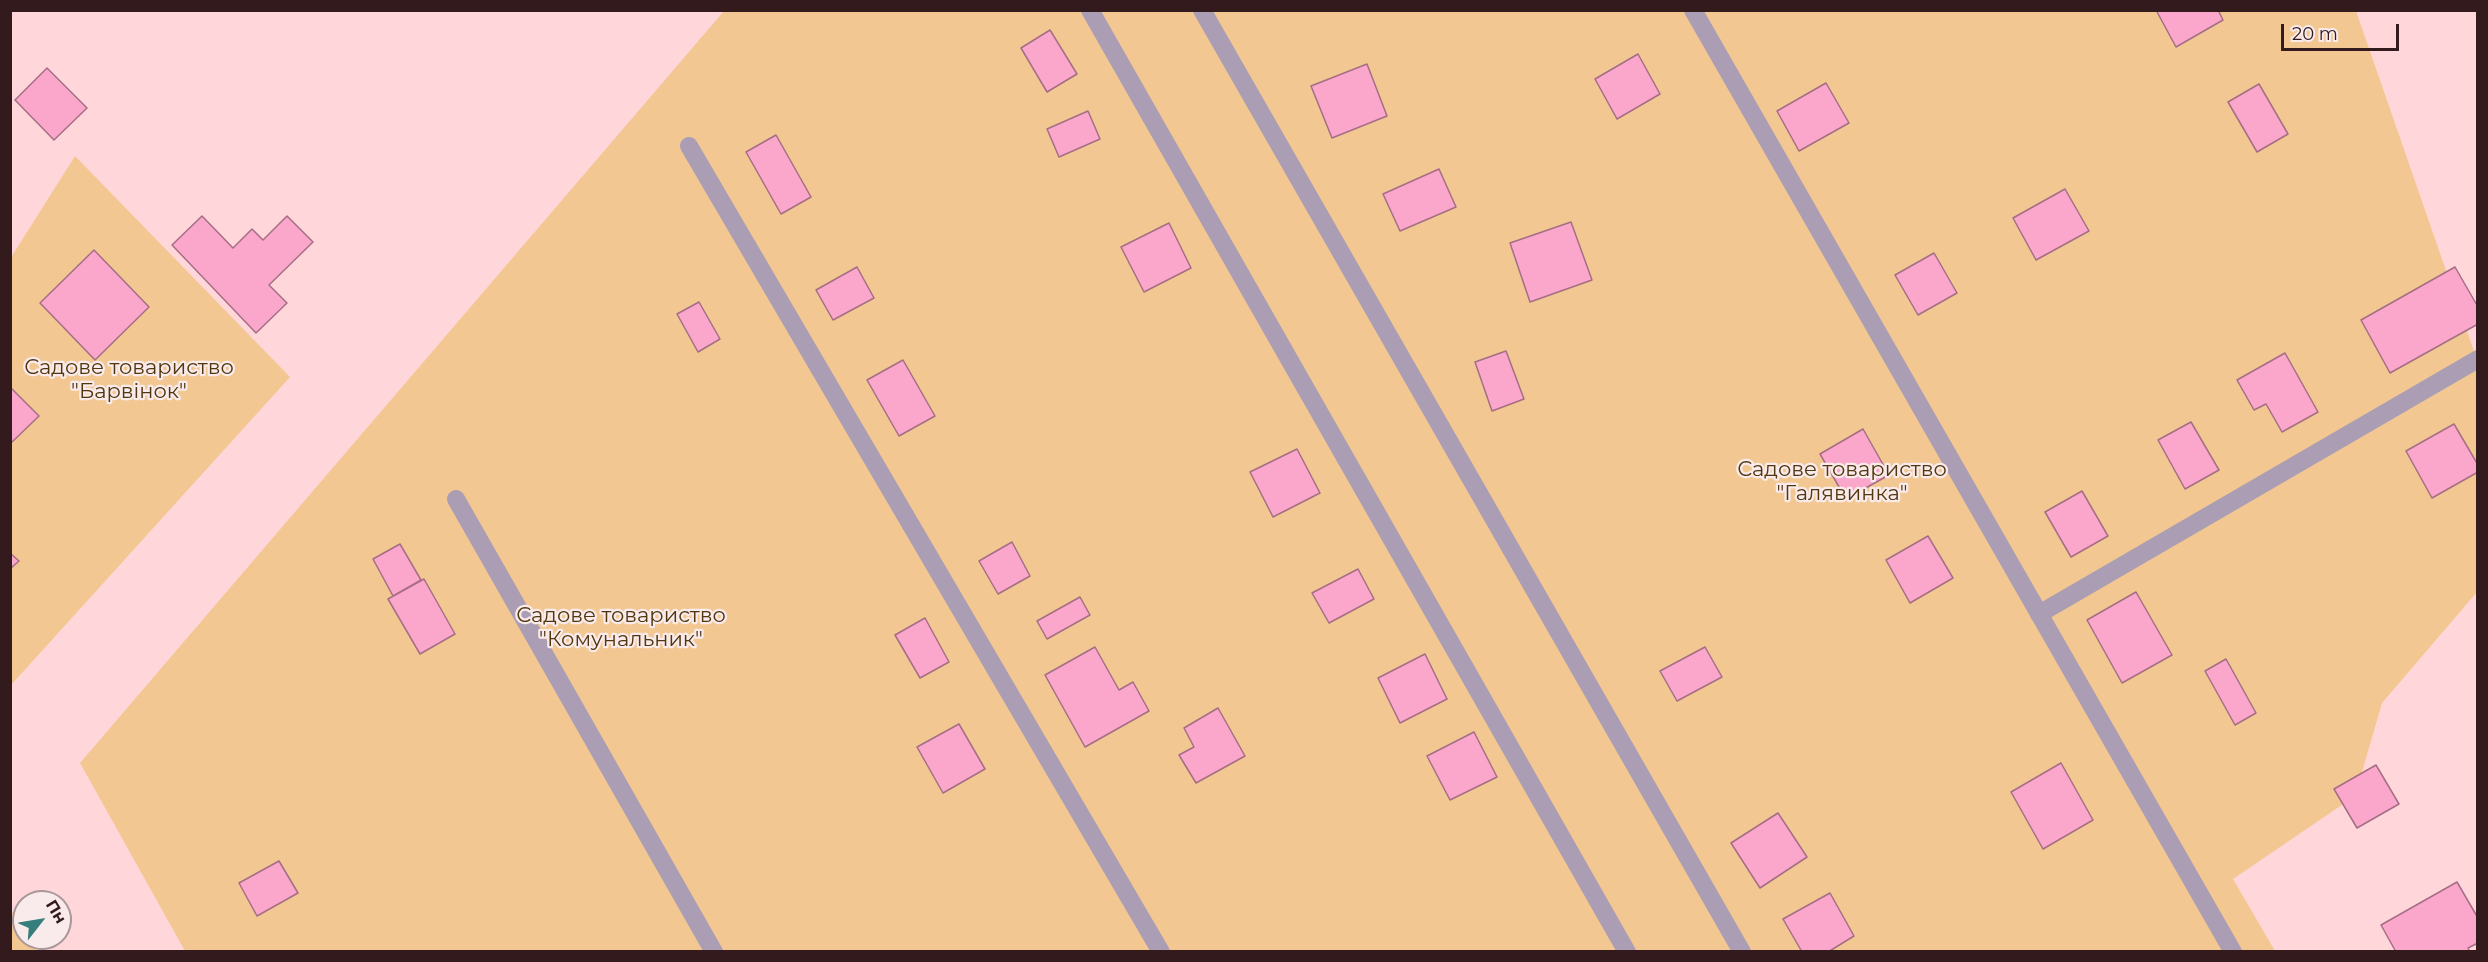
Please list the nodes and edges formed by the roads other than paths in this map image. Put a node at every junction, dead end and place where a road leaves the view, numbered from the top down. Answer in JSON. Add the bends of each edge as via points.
{"nodes":[{"id":1,"x":1090,"y":10,"type":"edge"},
{"id":2,"x":1202,"y":10,"type":"edge"},
{"id":3,"x":1693,"y":10,"type":"edge"},
{"id":4,"x":689,"y":146,"type":"dead end"},
{"id":5,"x":2478,"y":359,"type":"edge"},
{"id":6,"x":456,"y":499,"type":"dead end"},
{"id":7,"x":2039,"y":614,"type":"junction"},
{"id":8,"x":714,"y":951,"type":"edge"},
{"id":9,"x":1161,"y":951,"type":"edge"},
{"id":10,"x":1627,"y":951,"type":"edge"},
{"id":11,"x":1742,"y":951,"type":"edge"},
{"id":12,"x":2233,"y":951,"type":"edge"}],
"edges":[{"from":1,"to":10,"type":"street"},
{"from":2,"to":11,"type":"street"},
{"from":3,"to":7,"type":"street"},
{"from":4,"to":9,"type":"street"},
{"from":5,"to":7,"type":"street"},
{"from":6,"to":8,"type":"street"},
{"from":7,"to":12,"type":"street"}]}
